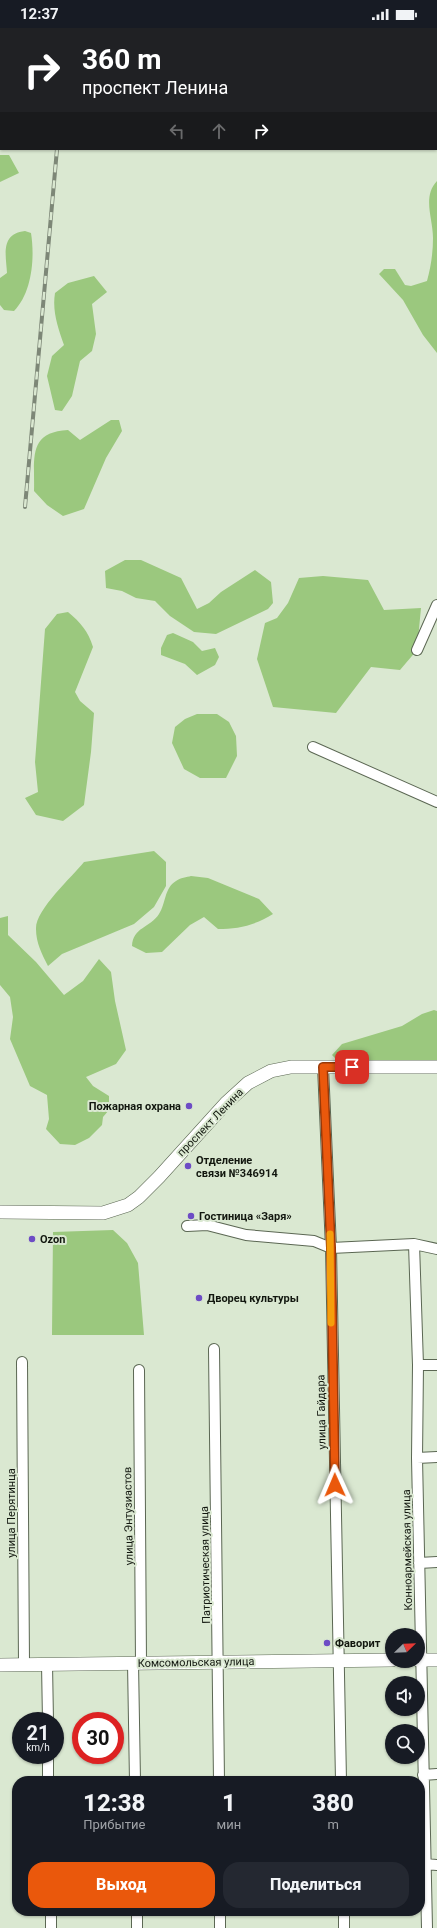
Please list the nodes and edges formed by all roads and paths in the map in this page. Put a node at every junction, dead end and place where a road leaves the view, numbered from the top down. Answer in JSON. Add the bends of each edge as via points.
{"nodes":[{"id":1,"x":437,"y":605,"type":"edge"},
{"id":2,"x":417,"y":650,"type":"dead end"},
{"id":3,"x":313,"y":747,"type":"dead end"},
{"id":4,"x":437,"y":802,"type":"edge"},
{"id":5,"x":323,"y":1067,"type":"junction"},
{"id":6,"x":437,"y":1067,"type":"edge"},
{"id":7,"x":0,"y":1212,"type":"edge"},
{"id":8,"x":187,"y":1226,"type":"dead end"},
{"id":9,"x":414,"y":1244,"type":"junction"},
{"id":10,"x":331,"y":1248,"type":"junction"},
{"id":11,"x":437,"y":1249,"type":"edge"},
{"id":12,"x":214,"y":1349,"type":"dead end"},
{"id":13,"x":22,"y":1362,"type":"dead end"},
{"id":14,"x":418,"y":1365,"type":"junction"},
{"id":15,"x":437,"y":1365,"type":"edge"},
{"id":16,"x":139,"y":1370,"type":"dead end"},
{"id":17,"x":437,"y":1457,"type":"edge"},
{"id":18,"x":417,"y":1458,"type":"junction"},
{"id":19,"x":437,"y":1562,"type":"edge"},
{"id":20,"x":419,"y":1563,"type":"junction"},
{"id":21,"x":419,"y":1628,"type":"edge"},
{"id":22,"x":385,"y":1660,"type":"edge"},
{"id":23,"x":425,"y":1660,"type":"edge"},
{"id":24,"x":437,"y":1660,"type":"edge"},
{"id":25,"x":338,"y":1661,"type":"junction"},
{"id":26,"x":219,"y":1662,"type":"junction"},
{"id":27,"x":137,"y":1663,"type":"junction"},
{"id":28,"x":24,"y":1664,"type":"junction"},
{"id":29,"x":47,"y":1664,"type":"junction"},
{"id":30,"x":0,"y":1665,"type":"edge"},
{"id":31,"x":419,"y":1668,"type":"edge"},
{"id":32,"x":48,"y":1712,"type":"edge"},
{"id":33,"x":48,"y":1764,"type":"edge"},
{"id":34,"x":423,"y":1774,"type":"joint"},
{"id":35,"x":437,"y":1774,"type":"edge"},
{"id":36,"x":48,"y":1776,"type":"edge"},
{"id":37,"x":135,"y":1776,"type":"edge"},
{"id":38,"x":219,"y":1776,"type":"edge"},
{"id":39,"x":341,"y":1776,"type":"edge"},
{"id":40,"x":425,"y":1864,"type":"joint"},
{"id":41,"x":437,"y":1864,"type":"edge"},
{"id":42,"x":51,"y":1916,"type":"edge"},
{"id":43,"x":137,"y":1916,"type":"edge"},
{"id":44,"x":220,"y":1916,"type":"edge"},
{"id":45,"x":344,"y":1916,"type":"edge"},
{"id":46,"x":51,"y":1928,"type":"edge"},
{"id":47,"x":137,"y":1928,"type":"edge"},
{"id":48,"x":220,"y":1928,"type":"edge"},
{"id":49,"x":344,"y":1928,"type":"edge"},
{"id":50,"x":427,"y":1928,"type":"edge"}],
"edges":[{"from":1,"to":2,"type":"street"},
{"from":3,"to":4,"type":"street"},
{"from":5,"to":6,"type":"main road","name":"проспект Ленина"},
{"from":5,"to":7,"type":"main road","name":"проспект Ленина","via":[[291,1067],[271,1071],[248,1083],[226,1103],[154,1182],[128,1205],[103,1213]]},
{"from":5,"to":10,"type":"street","name":"улица Гайдара"},
{"from":8,"to":10,"type":"street","via":[[207,1225],[246,1235],[314,1241]]},
{"from":9,"to":10,"type":"street"},
{"from":9,"to":11,"type":"street"},
{"from":9,"to":14,"type":"street","name":"Конноармейская улица"},
{"from":10,"to":25,"type":"street","name":"улица Гайдара"},
{"from":12,"to":26,"type":"street","name":"Патриотическая улица"},
{"from":13,"to":28,"type":"street","name":"улица Перятинца"},
{"from":14,"to":15,"type":"street"},
{"from":14,"to":18,"type":"street","name":"Конноармейская улица"},
{"from":16,"to":27,"type":"street","name":"улица Энтузиастов"},
{"from":17,"to":18,"type":"street"},
{"from":18,"to":20,"type":"street","name":"Конноармейская улица"},
{"from":19,"to":20,"type":"street"},
{"from":20,"to":21,"type":"street","name":"Конноармейская улица"},
{"from":22,"to":25,"type":"main road","name":"Комсомольская улица"},
{"from":23,"to":24,"type":"main road"},
{"from":25,"to":26,"type":"main road","name":"Комсомольская улица"},
{"from":25,"to":39,"type":"street","name":"улица Гайдара"},
{"from":26,"to":27,"type":"main road","name":"Комсомольская улица"},
{"from":26,"to":38,"type":"street","name":"Патриотическая улица"},
{"from":27,"to":29,"type":"main road","name":"Комсомольская улица"},
{"from":27,"to":37,"type":"street","name":"улица Энтузиастов"},
{"from":28,"to":29,"type":"main road","name":"Комсомольская улица"},
{"from":28,"to":30,"type":"main road","name":"Комсомольская улица"},
{"from":29,"to":32,"type":"street"},
{"from":31,"to":34,"type":"street","name":"Конноармейская улица"},
{"from":33,"to":36,"type":"street"},
{"from":34,"to":35,"type":"street"},
{"from":40,"to":41,"type":"street"},
{"from":40,"to":50,"type":"street","name":"Конноармейская улица"},
{"from":42,"to":46,"type":"street"},
{"from":43,"to":47,"type":"street"},
{"from":44,"to":48,"type":"street"},
{"from":45,"to":49,"type":"street"}]}
